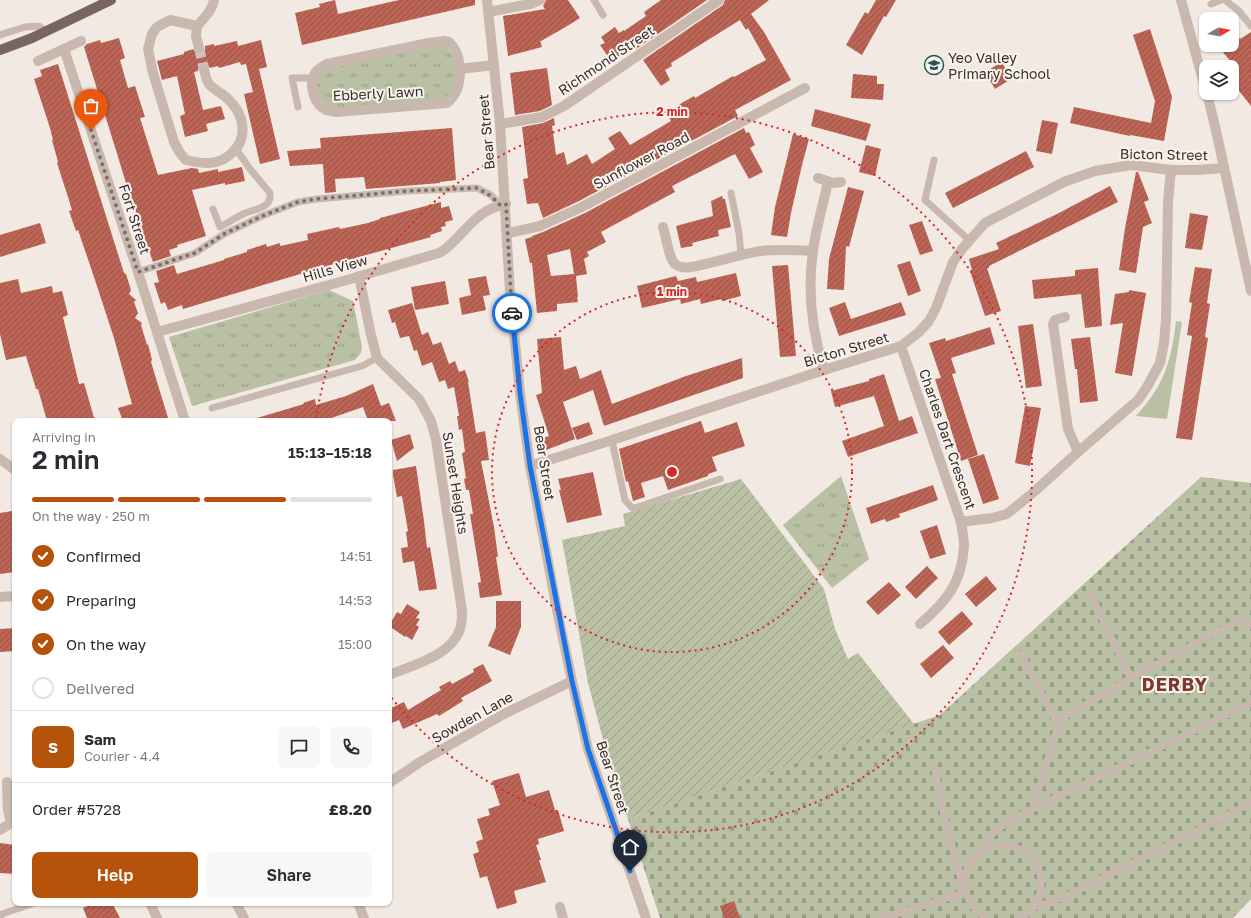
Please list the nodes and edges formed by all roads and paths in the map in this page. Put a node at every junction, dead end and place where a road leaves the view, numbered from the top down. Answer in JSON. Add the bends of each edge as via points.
{"nodes":[{"id":1,"x":111,"y":0,"type":"edge"},
{"id":2,"x":214,"y":0,"type":"edge"},
{"id":3,"x":487,"y":0,"type":"edge"},
{"id":4,"x":540,"y":0,"type":"edge"},
{"id":5,"x":594,"y":0,"type":"edge"},
{"id":6,"x":719,"y":0,"type":"edge"},
{"id":7,"x":1181,"y":0,"type":"edge"},
{"id":8,"x":1221,"y":0,"type":"edge"},
{"id":9,"x":1224,"y":0,"type":"edge"},
{"id":10,"x":1211,"y":4,"type":"dead end"},
{"id":11,"x":488,"y":12,"type":"junction"},
{"id":12,"x":603,"y":14,"type":"dead end"},
{"id":13,"x":197,"y":26,"type":"junction"},
{"id":14,"x":1251,"y":26,"type":"edge"},
{"id":15,"x":45,"y":31,"type":"junction"},
{"id":16,"x":0,"y":35,"type":"edge"},
{"id":17,"x":81,"y":41,"type":"dead end"},
{"id":18,"x":199,"y":48,"type":"tunnel mouth"},
{"id":19,"x":64,"y":49,"type":"junction"},
{"id":20,"x":0,"y":50,"type":"edge"},
{"id":21,"x":38,"y":61,"type":"dead end"},
{"id":22,"x":494,"y":65,"type":"junction"},
{"id":23,"x":1199,"y":66,"type":"edge"},
{"id":24,"x":204,"y":69,"type":"tunnel mouth"},
{"id":25,"x":460,"y":69,"type":"junction"},
{"id":26,"x":313,"y":78,"type":"junction"},
{"id":27,"x":805,"y":88,"type":"dead end"},
{"id":28,"x":1208,"y":100,"type":"edge"},
{"id":29,"x":298,"y":108,"type":"dead end"},
{"id":30,"x":500,"y":124,"type":"junction"},
{"id":31,"x":236,"y":149,"type":"junction"},
{"id":32,"x":934,"y":160,"type":"dead end"},
{"id":33,"x":1224,"y":168,"type":"junction"},
{"id":34,"x":1171,"y":170,"type":"junction"},
{"id":35,"x":818,"y":178,"type":"dead end"},
{"id":36,"x":828,"y":182,"type":"junction"},
{"id":37,"x":841,"y":182,"type":"dead end"},
{"id":38,"x":731,"y":193,"type":"dead end"},
{"id":39,"x":503,"y":204,"type":"junction"},
{"id":40,"x":213,"y":209,"type":"dead end"},
{"id":41,"x":663,"y":227,"type":"dead end"},
{"id":42,"x":508,"y":233,"type":"junction"},
{"id":43,"x":969,"y":240,"type":"junction"},
{"id":44,"x":813,"y":251,"type":"junction"},
{"id":45,"x":741,"y":255,"type":"junction"},
{"id":46,"x":1248,"y":261,"type":"edge"},
{"id":47,"x":138,"y":272,"type":"junction"},
{"id":48,"x":359,"y":276,"type":"junction"},
{"id":49,"x":1251,"y":291,"type":"edge"},
{"id":50,"x":1066,"y":318,"type":"dead end"},
{"id":51,"x":157,"y":332,"type":"junction"},
{"id":52,"x":902,"y":346,"type":"junction"},
{"id":53,"x":378,"y":358,"type":"junction"},
{"id":54,"x":824,"y":370,"type":"junction"},
{"id":55,"x":212,"y":408,"type":"dead end"},
{"id":56,"x":184,"y":418,"type":"edge"},
{"id":57,"x":612,"y":440,"type":"junction"},
{"id":58,"x":1078,"y":452,"type":"junction"},
{"id":59,"x":0,"y":459,"type":"edge"},
{"id":60,"x":530,"y":466,"type":"junction"},
{"id":61,"x":12,"y":468,"type":"edge"},
{"id":62,"x":720,"y":479,"type":"dead end"},
{"id":63,"x":962,"y":522,"type":"junction"},
{"id":64,"x":1091,"y":595,"type":"dead end"},
{"id":65,"x":12,"y":596,"type":"edge"},
{"id":66,"x":0,"y":597,"type":"edge"},
{"id":67,"x":920,"y":624,"type":"dead end"},
{"id":68,"x":1251,"y":626,"type":"edge"},
{"id":69,"x":1021,"y":654,"type":"dead end"},
{"id":70,"x":392,"y":674,"type":"edge"},
{"id":71,"x":1131,"y":678,"type":"junction"},
{"id":72,"x":572,"y":681,"type":"junction"},
{"id":73,"x":1251,"y":703,"type":"edge"},
{"id":74,"x":1060,"y":719,"type":"junction"},
{"id":75,"x":934,"y":766,"type":"dead end"},
{"id":76,"x":392,"y":781,"type":"edge"},
{"id":77,"x":7,"y":782,"type":"dead end"},
{"id":78,"x":1251,"y":803,"type":"edge"},
{"id":79,"x":1033,"y":808,"type":"junction"},
{"id":80,"x":12,"y":820,"type":"edge"},
{"id":81,"x":12,"y":823,"type":"edge"},
{"id":82,"x":0,"y":830,"type":"edge"},
{"id":83,"x":981,"y":852,"type":"junction"},
{"id":84,"x":965,"y":889,"type":"junction"},
{"id":85,"x":25,"y":906,"type":"edge"},
{"id":86,"x":151,"y":906,"type":"edge"},
{"id":87,"x":238,"y":906,"type":"edge"},
{"id":88,"x":359,"y":906,"type":"edge"},
{"id":89,"x":560,"y":907,"type":"dead end"},
{"id":90,"x":1034,"y":907,"type":"junction"},
{"id":91,"x":0,"y":917,"type":"edge"},
{"id":92,"x":157,"y":918,"type":"edge"},
{"id":93,"x":244,"y":918,"type":"edge"},
{"id":94,"x":364,"y":918,"type":"edge"},
{"id":95,"x":563,"y":918,"type":"edge"},
{"id":96,"x":646,"y":918,"type":"edge"},
{"id":97,"x":884,"y":918,"type":"edge"},
{"id":98,"x":985,"y":918,"type":"edge"},
{"id":99,"x":1020,"y":918,"type":"edge"}],
"edges":[{"from":1,"to":15,"type":"main road"},
{"from":2,"to":13,"type":"street","via":[[207,15]]},
{"from":3,"to":11,"type":"street","name":"Bear Street"},
{"from":4,"to":11,"type":"street"},
{"from":5,"to":12,"type":"lane"},
{"from":6,"to":30,"type":"street","name":"Richmond Street","via":[[564,106],[542,117]]},
{"from":7,"to":23,"type":"street"},
{"from":8,"to":10,"type":"lane"},
{"from":9,"to":14,"type":"lane"},
{"from":11,"to":22,"type":"street","name":"Bear Street"},
{"from":13,"to":18,"type":"street"},
{"from":13,"to":31,"type":"street","via":[[170,20],[164,22],[152,34],[148,49],[172,135],[186,160],[199,164],[222,161]]},
{"from":15,"to":16,"type":"lane","via":[[39,26],[25,27]]},
{"from":15,"to":20,"type":"main road"},
{"from":17,"to":19,"type":"street"},
{"from":19,"to":21,"type":"street"},
{"from":19,"to":47,"type":"street","name":"Fort Street"},
{"from":22,"to":25,"type":"street"},
{"from":22,"to":30,"type":"street","name":"Bear Street"},
{"from":24,"to":31,"type":"street","via":[[209,84],[229,99],[242,118],[242,136]]},
{"from":25,"to":26,"type":"street","name":"Ebberly Lawn","via":[[456,51],[449,42],[444,41],[327,64],[318,70]]},
{"from":25,"to":26,"type":"street","name":"Ebberly Lawn","via":[[456,94],[447,103],[336,112],[323,108],[315,98]]},
{"from":26,"to":29,"type":"lane","via":[[292,78]]},
{"from":27,"to":42,"type":"street","name":"Sunflower Road","via":[[582,207],[540,226]]},
{"from":28,"to":33,"type":"street"},
{"from":30,"to":39,"type":"street","name":"Bear Street"},
{"from":31,"to":40,"type":"lane","via":[[270,193],[270,201],[267,205],[243,214],[220,227]]},
{"from":32,"to":43,"type":"lane","via":[[925,200]]},
{"from":33,"to":34,"type":"street","name":"Bicton Street"},
{"from":33,"to":46,"type":"street"},
{"from":34,"to":43,"type":"street","name":"Bicton Street","via":[[1131,165],[1089,173],[1064,182],[985,223]]},
{"from":34,"to":58,"type":"street","name":"Charles Dart Crescent","via":[[1166,320],[1160,363],[1138,400]]},
{"from":35,"to":36,"type":"street"},
{"from":36,"to":37,"type":"street"},
{"from":36,"to":44,"type":"street"},
{"from":38,"to":45,"type":"lane"},
{"from":39,"to":42,"type":"street","name":"Bear Street"},
{"from":39,"to":47,"type":"lane","via":[[477,188],[407,191],[298,202],[224,234],[195,253]]},
{"from":39,"to":48,"type":"street","name":"Hills View","via":[[489,208],[476,218],[444,250]]},
{"from":41,"to":45,"type":"street","via":[[672,261],[680,267],[701,266]]},
{"from":42,"to":60,"type":"street","name":"Bear Street","via":[[510,292]]},
{"from":43,"to":52,"type":"street","name":"Bicton Street","via":[[953,262],[929,321]]},
{"from":44,"to":45,"type":"street","via":[[769,250]]},
{"from":44,"to":54,"type":"street","via":[[811,312],[816,344]]},
{"from":46,"to":49,"type":"street"},
{"from":47,"to":51,"type":"street","name":"Fort Street"},
{"from":48,"to":51,"type":"street","name":"Hills View"},
{"from":48,"to":53,"type":"street","name":"Sunset Heights"},
{"from":50,"to":58,"type":"street","via":[[1055,320],[1053,324],[1068,428]]},
{"from":51,"to":56,"type":"street","name":"Fort Street"},
{"from":52,"to":54,"type":"street","name":"Bicton Street"},
{"from":52,"to":63,"type":"street","name":"Charles Dart Crescent"},
{"from":53,"to":55,"type":"lane","via":[[362,366]]},
{"from":53,"to":70,"type":"street","name":"Sunset Heights","via":[[419,398],[431,421],[462,611],[460,629],[447,648]]},
{"from":54,"to":57,"type":"street","name":"Bicton Street"},
{"from":57,"to":60,"type":"street","name":"Bicton Street"},
{"from":57,"to":62,"type":"lane","via":[[625,500],[632,508]]},
{"from":58,"to":63,"type":"street","name":"Charles Dart Crescent","via":[[1007,514]]},
{"from":59,"to":61,"type":"street"},
{"from":60,"to":72,"type":"street","name":"Bear Street"},
{"from":63,"to":67,"type":"street","via":[[964,545],[962,565],[956,584],[941,605]]},
{"from":64,"to":71,"type":"lane"},
{"from":65,"to":66,"type":"street"},
{"from":68,"to":71,"type":"lane","via":[[1243,621],[1236,622]]},
{"from":69,"to":74,"type":"lane","via":[[1053,715]]},
{"from":71,"to":74,"type":"lane"},
{"from":72,"to":76,"type":"street","name":"Sowden Lane","via":[[504,714]]},
{"from":72,"to":96,"type":"street","name":"Bear Street","via":[[588,749]]},
{"from":73,"to":79,"type":"lane"},
{"from":74,"to":79,"type":"lane"},
{"from":75,"to":84,"type":"lane","via":[[946,824]]},
{"from":77,"to":80,"type":"street","via":[[8,810]]},
{"from":78,"to":90,"type":"lane","via":[[1089,884]]},
{"from":79,"to":83,"type":"lane","via":[[1010,820],[992,834]]},
{"from":81,"to":82,"type":"street"},
{"from":83,"to":84,"type":"lane","via":[[971,862],[966,873]]},
{"from":83,"to":90,"type":"lane","via":[[1004,845],[1016,847],[1027,853],[1035,862],[1042,886]]},
{"from":84,"to":97,"type":"lane"},
{"from":84,"to":98,"type":"lane","via":[[975,910]]},
{"from":85,"to":91,"type":"lane"},
{"from":86,"to":92,"type":"street"},
{"from":87,"to":93,"type":"street"},
{"from":88,"to":94,"type":"street"},
{"from":89,"to":95,"type":"street"},
{"from":90,"to":99,"type":"lane"}]}
